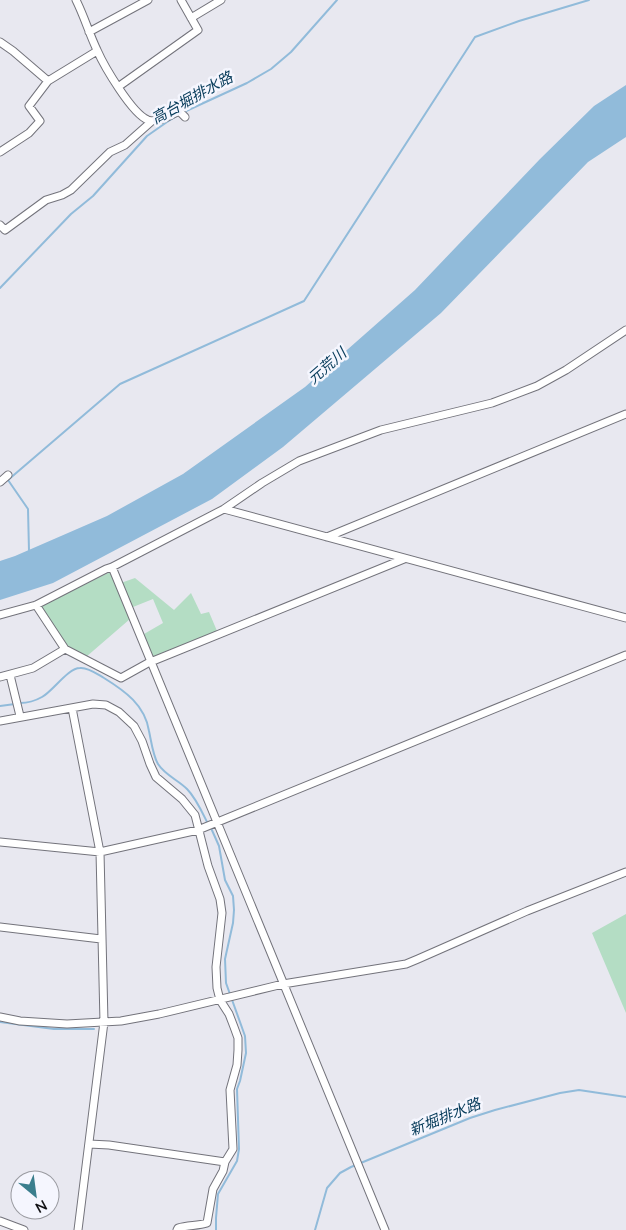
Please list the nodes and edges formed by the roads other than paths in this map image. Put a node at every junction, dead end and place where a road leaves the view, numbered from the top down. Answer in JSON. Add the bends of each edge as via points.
{"nodes":[{"id":1,"x":76,"y":0,"type":"edge"},
{"id":2,"x":148,"y":0,"type":"edge"},
{"id":3,"x":180,"y":0,"type":"edge"},
{"id":4,"x":221,"y":0,"type":"edge"},
{"id":5,"x":191,"y":18,"type":"junction"},
{"id":6,"x":89,"y":32,"type":"junction"},
{"id":7,"x":0,"y":42,"type":"edge"},
{"id":8,"x":97,"y":51,"type":"junction"},
{"id":9,"x":48,"y":81,"type":"junction"},
{"id":10,"x":118,"y":87,"type":"junction"},
{"id":11,"x":185,"y":117,"type":"dead end"},
{"id":12,"x":152,"y":121,"type":"junction"},
{"id":13,"x":0,"y":152,"type":"edge"},
{"id":14,"x":0,"y":226,"type":"edge"},
{"id":15,"x":626,"y":330,"type":"edge"},
{"id":16,"x":626,"y":414,"type":"edge"},
{"id":17,"x":8,"y":475,"type":"dead end"},
{"id":18,"x":0,"y":482,"type":"edge"},
{"id":19,"x":224,"y":509,"type":"junction"},
{"id":20,"x":327,"y":537,"type":"junction"},
{"id":21,"x":404,"y":558,"type":"junction"},
{"id":22,"x":112,"y":567,"type":"junction"},
{"id":23,"x":36,"y":605,"type":"junction"},
{"id":24,"x":0,"y":615,"type":"edge"},
{"id":25,"x":626,"y":618,"type":"edge"},
{"id":26,"x":65,"y":649,"type":"junction"},
{"id":27,"x":626,"y":655,"type":"edge"},
{"id":28,"x":151,"y":662,"type":"junction"},
{"id":29,"x":10,"y":675,"type":"junction"},
{"id":30,"x":0,"y":678,"type":"edge"},
{"id":31,"x":72,"y":708,"type":"junction"},
{"id":32,"x":20,"y":716,"type":"junction"},
{"id":33,"x":0,"y":721,"type":"edge"},
{"id":34,"x":216,"y":822,"type":"junction"},
{"id":35,"x":198,"y":830,"type":"junction"},
{"id":36,"x":0,"y":842,"type":"edge"},
{"id":37,"x":100,"y":852,"type":"junction"},
{"id":38,"x":626,"y":872,"type":"edge"},
{"id":39,"x":0,"y":927,"type":"edge"},
{"id":40,"x":101,"y":939,"type":"junction"},
{"id":41,"x":283,"y":984,"type":"junction"},
{"id":42,"x":220,"y":1000,"type":"junction"},
{"id":43,"x":0,"y":1017,"type":"edge"},
{"id":44,"x":104,"y":1022,"type":"junction"},
{"id":45,"x":89,"y":1144,"type":"junction"},
{"id":46,"x":225,"y":1162,"type":"junction"},
{"id":47,"x":0,"y":1221,"type":"edge"},
{"id":48,"x":24,"y":1230,"type":"edge"},
{"id":49,"x":78,"y":1230,"type":"edge"},
{"id":50,"x":177,"y":1230,"type":"edge"},
{"id":51,"x":385,"y":1230,"type":"edge"}],
"edges":[{"from":1,"to":6,"type":"street"},
{"from":2,"to":6,"type":"street"},
{"from":3,"to":5,"type":"street"},
{"from":4,"to":5,"type":"street"},
{"from":5,"to":10,"type":"street","via":[[198,30]]},
{"from":6,"to":8,"type":"street"},
{"from":7,"to":9,"type":"street"},
{"from":8,"to":9,"type":"street"},
{"from":8,"to":10,"type":"street"},
{"from":9,"to":13,"type":"street","via":[[29,106],[40,121]]},
{"from":10,"to":12,"type":"street","via":[[134,110]]},
{"from":11,"to":12,"type":"street","via":[[177,112]]},
{"from":12,"to":14,"type":"street","via":[[126,145],[110,152],[71,190],[46,200],[5,230]]},
{"from":15,"to":19,"type":"street","via":[[537,386],[492,403],[381,430],[299,461]]},
{"from":16,"to":20,"type":"street"},
{"from":17,"to":18,"type":"street"},
{"from":19,"to":20,"type":"street"},
{"from":19,"to":22,"type":"street"},
{"from":20,"to":21,"type":"street"},
{"from":21,"to":25,"type":"street"},
{"from":21,"to":28,"type":"street"},
{"from":22,"to":23,"type":"street"},
{"from":22,"to":28,"type":"street"},
{"from":23,"to":24,"type":"street"},
{"from":23,"to":26,"type":"street"},
{"from":26,"to":28,"type":"street","via":[[121,678]]},
{"from":26,"to":29,"type":"street","via":[[34,668]]},
{"from":27,"to":34,"type":"street"},
{"from":28,"to":34,"type":"street"},
{"from":29,"to":30,"type":"street"},
{"from":29,"to":32,"type":"street"},
{"from":31,"to":32,"type":"street"},
{"from":31,"to":35,"type":"street","via":[[93,704],[106,706],[119,712],[134,726],[156,777],[195,815]]},
{"from":31,"to":37,"type":"street"},
{"from":32,"to":33,"type":"street"},
{"from":34,"to":35,"type":"street"},
{"from":34,"to":41,"type":"street"},
{"from":35,"to":37,"type":"street"},
{"from":35,"to":42,"type":"street","via":[[222,913],[216,967]]},
{"from":36,"to":37,"type":"street"},
{"from":37,"to":40,"type":"street"},
{"from":38,"to":41,"type":"street","via":[[406,964]]},
{"from":39,"to":40,"type":"street"},
{"from":40,"to":44,"type":"street"},
{"from":41,"to":42,"type":"street"},
{"from":41,"to":51,"type":"street"},
{"from":42,"to":44,"type":"street"},
{"from":42,"to":46,"type":"street","via":[[238,1038],[237,1065],[230,1090],[233,1149]]},
{"from":43,"to":44,"type":"street","via":[[60,1023]]},
{"from":44,"to":45,"type":"street"},
{"from":45,"to":46,"type":"street"},
{"from":45,"to":49,"type":"street"},
{"from":46,"to":50,"type":"street","via":[[213,1189],[207,1223]]},
{"from":47,"to":48,"type":"street"}]}
